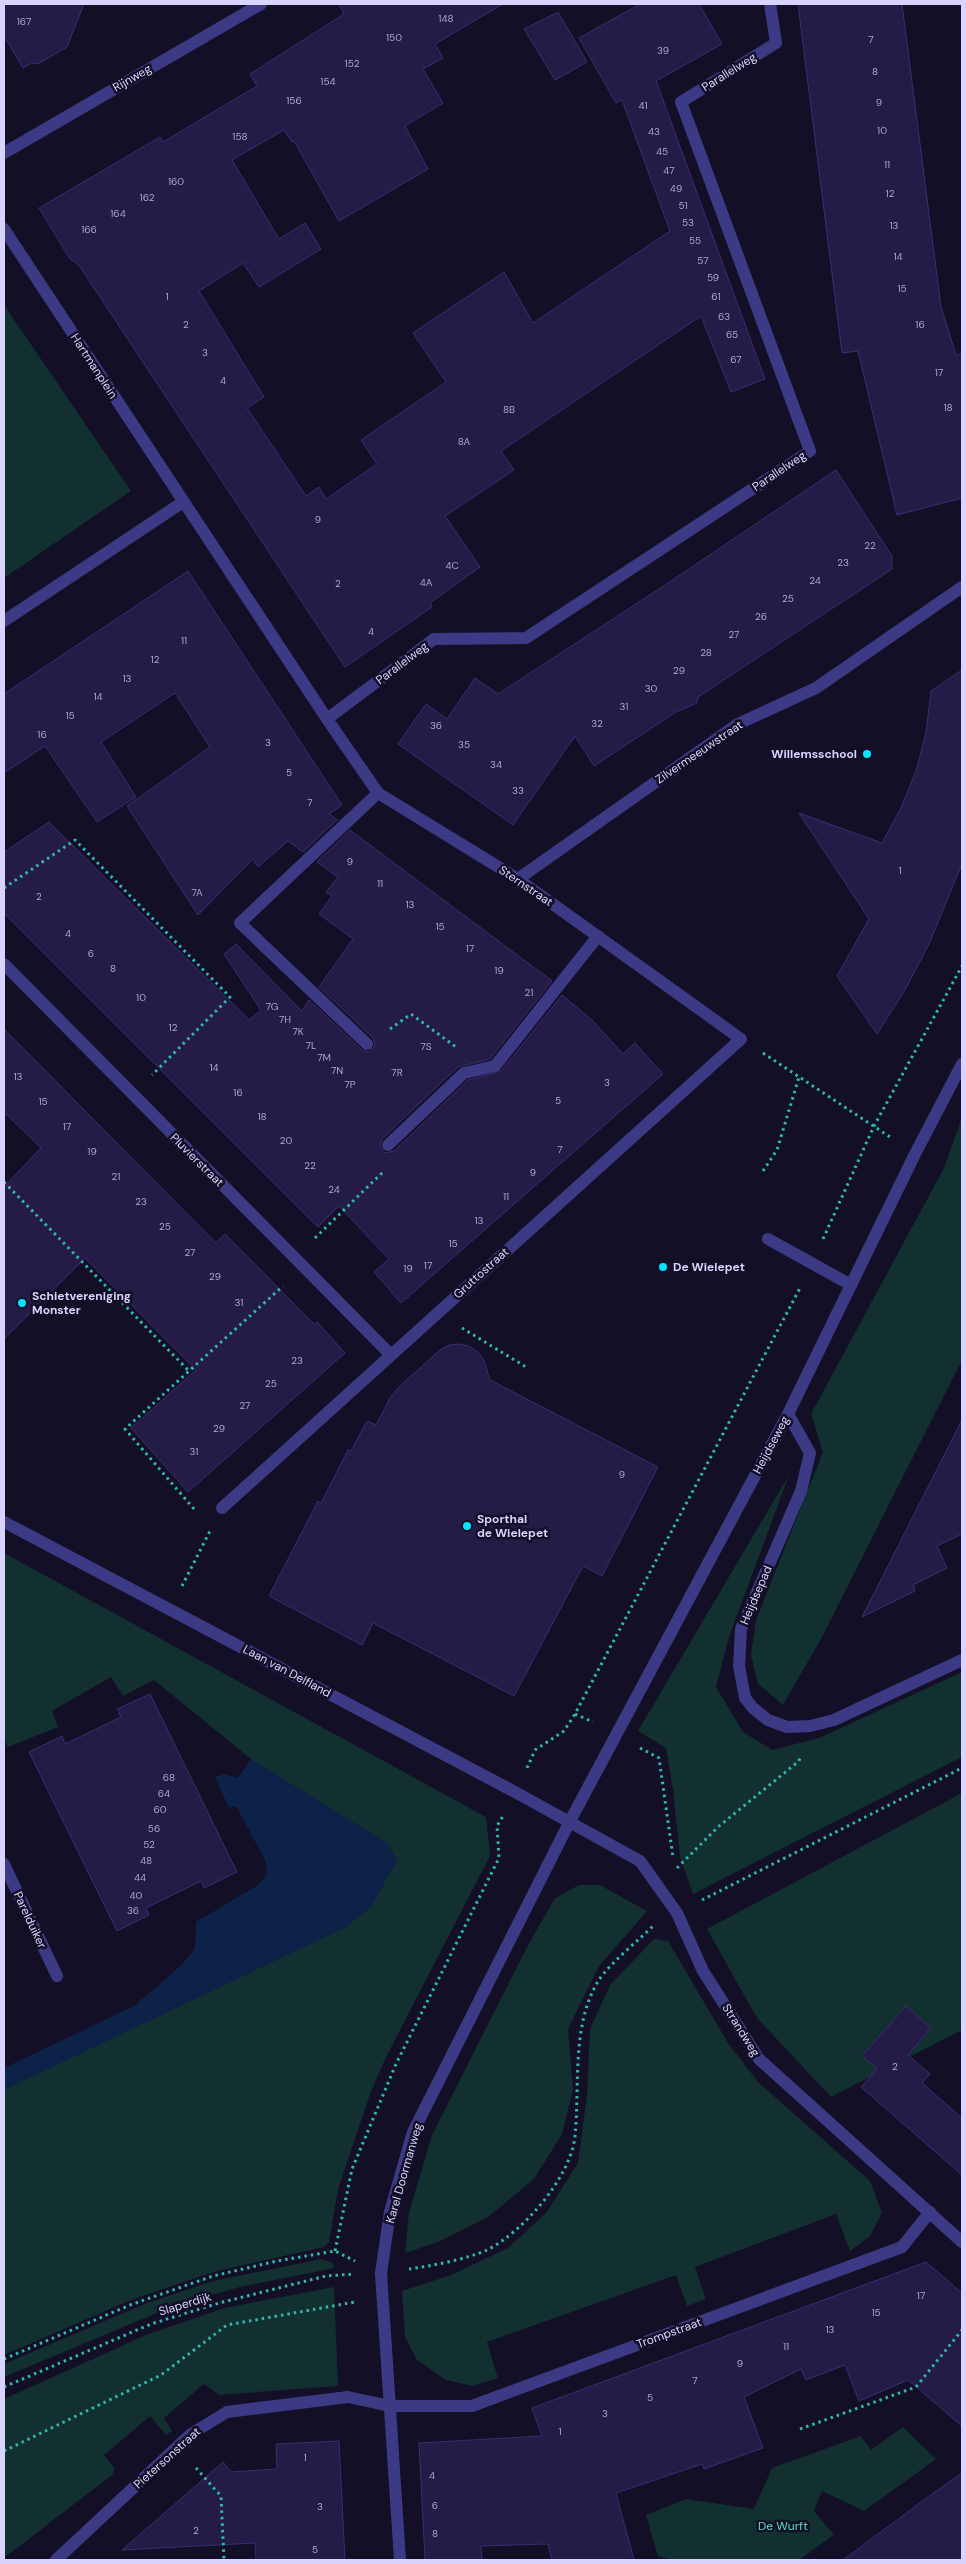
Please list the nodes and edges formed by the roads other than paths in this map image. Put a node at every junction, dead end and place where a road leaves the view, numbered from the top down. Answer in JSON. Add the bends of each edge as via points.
{"nodes":[{"id":1,"x":261,"y":4,"type":"edge"},
{"id":2,"x":770,"y":4,"type":"edge"},
{"id":3,"x":4,"y":153,"type":"edge"},
{"id":4,"x":4,"y":230,"type":"edge"},
{"id":5,"x":183,"y":502,"type":"junction"},
{"id":6,"x":962,"y":587,"type":"edge"},
{"id":7,"x":4,"y":621,"type":"edge"},
{"id":8,"x":327,"y":719,"type":"junction"},
{"id":9,"x":378,"y":792,"type":"junction"},
{"id":10,"x":518,"y":879,"type":"junction"},
{"id":11,"x":598,"y":936,"type":"junction"},
{"id":12,"x":4,"y":964,"type":"edge"},
{"id":13,"x":741,"y":1039,"type":"joint"},
{"id":14,"x":367,"y":1044,"type":"road end"},
{"id":15,"x":962,"y":1064,"type":"edge"},
{"id":16,"x":388,"y":1145,"type":"road end"},
{"id":17,"x":768,"y":1239,"type":"dead end"},
{"id":18,"x":850,"y":1285,"type":"junction"},
{"id":19,"x":391,"y":1355,"type":"junction"},
{"id":20,"x":788,"y":1414,"type":"junction"},
{"id":21,"x":222,"y":1508,"type":"road end"},
{"id":22,"x":4,"y":1522,"type":"edge"},
{"id":23,"x":962,"y":1660,"type":"edge"},
{"id":24,"x":570,"y":1821,"type":"junction"},
{"id":25,"x":4,"y":1864,"type":"edge"},
{"id":26,"x":57,"y":1976,"type":"dead end"},
{"id":27,"x":930,"y":2212,"type":"junction"},
{"id":28,"x":962,"y":2242,"type":"edge"},
{"id":29,"x":390,"y":2406,"type":"junction"},
{"id":30,"x":56,"y":2560,"type":"edge"},
{"id":31,"x":400,"y":2560,"type":"edge"}],
"edges":[{"from":1,"to":3,"type":"street","name":"Rijnweg"},
{"from":2,"to":8,"type":"street","name":"Parallelweg","via":[[776,43],[681,102],[810,451],[526,638],[434,639]]},
{"from":4,"to":5,"type":"street","name":"Hartmanplein"},
{"from":5,"to":7,"type":"street"},
{"from":5,"to":8,"type":"street","name":"Hartmanplein"},
{"from":6,"to":10,"type":"street","name":"Zilvermeeuwstraat","via":[[816,688],[738,724]]},
{"from":8,"to":9,"type":"street","name":"Sternstraat"},
{"from":9,"to":10,"type":"street","name":"Sternstraat"},
{"from":9,"to":14,"type":"street","via":[[240,923]]},
{"from":10,"to":11,"type":"street","name":"Sternstraat"},
{"from":11,"to":13,"type":"street","name":"Sternstraat"},
{"from":11,"to":16,"type":"street","via":[[495,1066],[464,1073]]},
{"from":12,"to":19,"type":"street","name":"Pluvierstraat"},
{"from":13,"to":19,"type":"street","name":"Gruttostraat"},
{"from":15,"to":18,"type":"street","name":"Heijdseweg"},
{"from":17,"to":18,"type":"street"},
{"from":18,"to":20,"type":"street","name":"Heijdseweg"},
{"from":19,"to":21,"type":"street","name":"Gruttostraat"},
{"from":20,"to":23,"type":"street","name":"Heijdsepad","via":[[810,1453],[801,1491],[741,1630],[740,1666],[745,1698],[768,1720],[787,1727],[810,1726],[834,1720]]},
{"from":20,"to":24,"type":"street","name":"Heijdseweg"},
{"from":22,"to":24,"type":"street","name":"Laan van Delfland"},
{"from":24,"to":27,"type":"street","name":"Strandweg","via":[[640,1861],[677,1913],[703,1971],[759,2060]]},
{"from":24,"to":29,"type":"street","name":"Karel Doormanweg","via":[[413,2132],[390,2212],[381,2272]]},
{"from":25,"to":26,"type":"street","name":"Parelduiker"},
{"from":27,"to":28,"type":"street","name":"Strandweg"},
{"from":27,"to":29,"type":"street","name":"Trompstraat","via":[[902,2247],[503,2396],[472,2406]]},
{"from":29,"to":30,"type":"street","name":"Pietersonstraat","via":[[348,2397],[237,2410],[209,2421]]},
{"from":29,"to":31,"type":"street","name":"Karel Doormanweg"}]}
